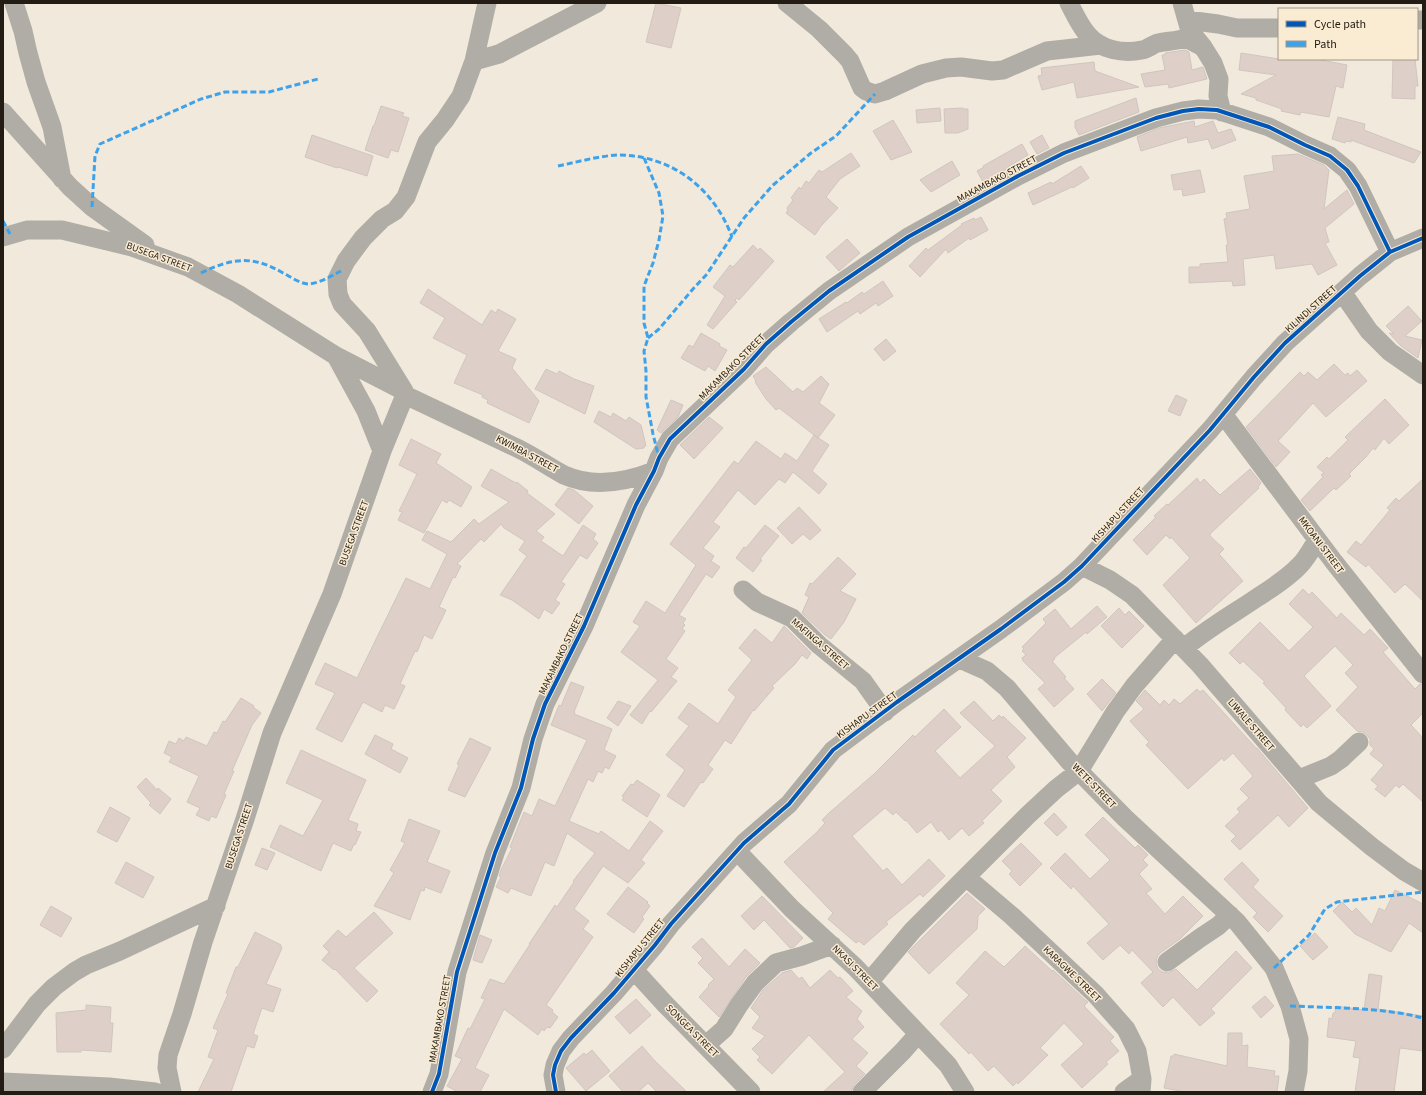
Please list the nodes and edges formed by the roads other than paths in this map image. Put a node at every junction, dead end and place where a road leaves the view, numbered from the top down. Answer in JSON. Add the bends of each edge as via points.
{"nodes":[{"id":1,"x":14,"y":3,"type":"edge"},
{"id":2,"x":487,"y":3,"type":"edge"},
{"id":3,"x":597,"y":3,"type":"edge"},
{"id":4,"x":788,"y":3,"type":"edge"},
{"id":5,"x":1069,"y":3,"type":"edge"},
{"id":6,"x":1184,"y":12,"type":"edge"},
{"id":7,"x":1278,"y":28,"type":"edge"},
{"id":8,"x":1100,"y":45,"type":"junction"},
{"id":9,"x":1203,"y":47,"type":"junction"},
{"id":10,"x":474,"y":61,"type":"junction"},
{"id":11,"x":3,"y":112,"type":"edge"},
{"id":12,"x":1222,"y":112,"type":"junction"},
{"id":13,"x":62,"y":180,"type":"junction"},
{"id":14,"x":3,"y":237,"type":"edge"},
{"id":15,"x":1423,"y":238,"type":"edge"},
{"id":16,"x":1390,"y":252,"type":"junction"},
{"id":17,"x":159,"y":256,"type":"junction"},
{"id":18,"x":1342,"y":292,"type":"junction"},
{"id":19,"x":336,"y":356,"type":"junction"},
{"id":20,"x":1423,"y":375,"type":"edge"},
{"id":21,"x":405,"y":393,"type":"junction"},
{"id":22,"x":1223,"y":414,"type":"junction"},
{"id":23,"x":1210,"y":430,"type":"joint"},
{"id":24,"x":382,"y":451,"type":"junction"},
{"id":25,"x":654,"y":471,"type":"junction"},
{"id":26,"x":1317,"y":540,"type":"junction"},
{"id":27,"x":1082,"y":566,"type":"junction"},
{"id":28,"x":743,"y":590,"type":"dead end"},
{"id":29,"x":1180,"y":644,"type":"junction"},
{"id":30,"x":960,"y":659,"type":"junction"},
{"id":31,"x":1423,"y":674,"type":"edge"},
{"id":32,"x":885,"y":712,"type":"junction"},
{"id":33,"x":1359,"y":742,"type":"dead end"},
{"id":34,"x":1079,"y":771,"type":"junction"},
{"id":35,"x":1299,"y":779,"type":"junction"},
{"id":36,"x":737,"y":851,"type":"junction"},
{"id":37,"x":966,"y":878,"type":"junction"},
{"id":38,"x":1423,"y":882,"type":"edge"},
{"id":39,"x":216,"y":906,"type":"junction"},
{"id":40,"x":1230,"y":916,"type":"junction"},
{"id":41,"x":832,"y":945,"type":"junction"},
{"id":42,"x":1167,"y":962,"type":"dead end"},
{"id":43,"x":634,"y":970,"type":"junction"},
{"id":44,"x":869,"y":982,"type":"junction"},
{"id":45,"x":918,"y":1034,"type":"junction"},
{"id":46,"x":706,"y":1045,"type":"junction"},
{"id":47,"x":3,"y":1049,"type":"edge"},
{"id":48,"x":3,"y":1082,"type":"edge"},
{"id":49,"x":1142,"y":1085,"type":"edge"},
{"id":50,"x":154,"y":1092,"type":"edge"},
{"id":51,"x":172,"y":1092,"type":"edge"},
{"id":52,"x":432,"y":1092,"type":"edge"},
{"id":53,"x":556,"y":1092,"type":"edge"},
{"id":54,"x":751,"y":1092,"type":"edge"},
{"id":55,"x":862,"y":1092,"type":"edge"},
{"id":56,"x":965,"y":1092,"type":"edge"},
{"id":57,"x":1124,"y":1092,"type":"edge"},
{"id":58,"x":1294,"y":1092,"type":"edge"}],
"edges":[{"from":1,"to":13,"type":"street","via":[[52,127]]},
{"from":2,"to":10,"type":"street"},
{"from":3,"to":10,"type":"street","via":[[499,54]]},
{"from":4,"to":8,"type":"street","via":[[820,29],[845,55],[862,88],[876,94],[922,74],[946,68],[1002,70],[1047,51]]},
{"from":5,"to":8,"type":"street","via":[[1088,35]]},
{"from":6,"to":7,"type":"street","via":[[1237,28]]},
{"from":6,"to":9,"type":"street","via":[[1190,31]]},
{"from":8,"to":9,"type":"street","via":[[1122,52],[1134,52],[1156,43],[1186,38]]},
{"from":9,"to":12,"type":"street","via":[[1219,79],[1218,96]]},
{"from":10,"to":21,"type":"street","via":[[461,96],[427,142],[406,198],[395,211],[382,219],[363,238],[346,261],[337,279],[342,304],[367,331]]},
{"from":11,"to":13,"type":"street"},
{"from":12,"to":16,"type":"street","name":"MAKAMBAKO STREET","via":[[1270,127],[1330,156],[1347,170],[1358,186]]},
{"from":12,"to":25,"type":"street","name":"MAKAMBAKO STREET","via":[[1199,109],[1156,118],[1064,153],[908,237],[829,291],[766,344],[744,369],[670,439]]},
{"from":13,"to":17,"type":"street","via":[[92,207]]},
{"from":14,"to":17,"type":"street","name":"BUSEGA STREET","via":[[28,230],[62,230]]},
{"from":15,"to":16,"type":"street","name":"KILINDI STREET"},
{"from":16,"to":18,"type":"street","name":"KILINDI STREET"},
{"from":17,"to":19,"type":"street","name":"BUSEGA STREET","via":[[199,272],[238,294]]},
{"from":18,"to":20,"type":"street","via":[[1369,331],[1390,352]]},
{"from":18,"to":22,"type":"street","name":"KILINDI STREET","via":[[1285,343]]},
{"from":19,"to":21,"type":"street","name":"BUSEGA STREET"},
{"from":19,"to":24,"type":"street","via":[[366,411]]},
{"from":21,"to":24,"type":"street","name":"BUSEGA STREET"},
{"from":21,"to":25,"type":"street","name":"KWIMBA STREET","via":[[576,479],[615,482]]},
{"from":22,"to":23,"type":"street","name":"KILINDI STREET"},
{"from":22,"to":26,"type":"street","name":"MKOANI STREET"},
{"from":23,"to":27,"type":"street","name":"KISHAPU STREET"},
{"from":24,"to":39,"type":"street","name":"BUSEGA STREET","via":[[332,594],[272,733]]},
{"from":25,"to":52,"type":"street","name":"MAKAMBAKO STREET","via":[[636,505],[535,733],[521,788],[495,853],[457,972],[438,1074]]},
{"from":26,"to":29,"type":"street","via":[[1300,565],[1289,575],[1203,633]]},
{"from":26,"to":31,"type":"street","name":"MKOANI STREET"},
{"from":27,"to":29,"type":"street","name":"LIWALE STREET","via":[[1132,595]]},
{"from":27,"to":30,"type":"street","name":"KISHAPU STREET"},
{"from":28,"to":32,"type":"street","name":"MAFINGA STREET","via":[[757,602],[792,618],[863,681]]},
{"from":29,"to":34,"type":"street","via":[[1134,686]]},
{"from":29,"to":35,"type":"street","name":"LIWALE STREET"},
{"from":30,"to":32,"type":"street","name":"KISHAPU STREET"},
{"from":30,"to":34,"type":"street","name":"WETE STREET","via":[[987,672],[1007,688]]},
{"from":32,"to":36,"type":"street","name":"KISHAPU STREET","via":[[833,750],[789,804]]},
{"from":33,"to":35,"type":"street","via":[[1341,760]]},
{"from":34,"to":37,"type":"street","via":[[1028,815]]},
{"from":34,"to":40,"type":"street","name":"WETE STREET","via":[[1125,818]]},
{"from":35,"to":38,"type":"street","name":"LIWALE STREET","via":[[1320,803],[1372,847]]},
{"from":36,"to":41,"type":"street","name":"NKASI STREET"},
{"from":36,"to":43,"type":"street","name":"KISHAPU STREET","via":[[670,924]]},
{"from":37,"to":44,"type":"street","via":[[912,930]]},
{"from":37,"to":49,"type":"street","name":"KARAGWE STREET","via":[[1012,916],[1096,995],[1126,1029],[1137,1051]]},
{"from":39,"to":47,"type":"street","via":[[74,972],[37,1004]]},
{"from":39,"to":51,"type":"street","name":"BUSEGA STREET","via":[[168,1055],[167,1068]]},
{"from":40,"to":42,"type":"street"},
{"from":40,"to":58,"type":"street","name":"WETE STREET","via":[[1274,968],[1290,1006],[1299,1039],[1298,1071]]},
{"from":41,"to":44,"type":"street","name":"NKASI STREET"},
{"from":41,"to":46,"type":"street","via":[[776,962],[755,983],[724,1029]]},
{"from":43,"to":46,"type":"street","name":"SONGEA STREET"},
{"from":43,"to":53,"type":"street","name":"KISHAPU STREET","via":[[570,1038],[561,1051],[552,1075]]},
{"from":44,"to":45,"type":"street","name":"NKASI STREET"},
{"from":45,"to":55,"type":"street"},
{"from":45,"to":56,"type":"street","name":"NKASI STREET","via":[[948,1064]]},
{"from":46,"to":54,"type":"street","name":"SONGEA STREET"},
{"from":48,"to":50,"type":"street"},
{"from":49,"to":57,"type":"street"}]}
